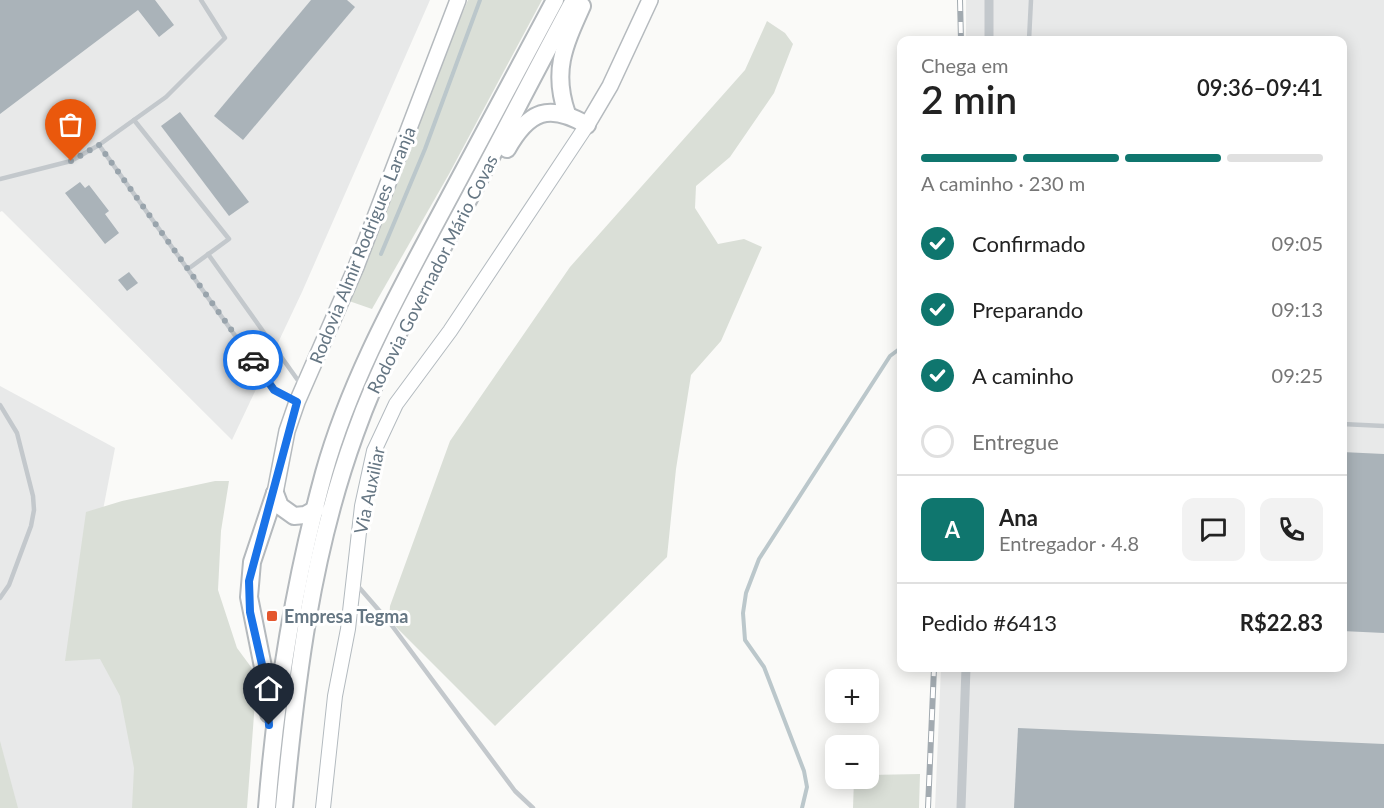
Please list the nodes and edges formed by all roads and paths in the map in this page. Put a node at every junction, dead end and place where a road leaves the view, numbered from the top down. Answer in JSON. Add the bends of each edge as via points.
{"nodes":[{"id":1,"x":201,"y":0,"type":"edge"},
{"id":2,"x":458,"y":0,"type":"edge"},
{"id":3,"x":555,"y":0,"type":"edge"},
{"id":4,"x":574,"y":0,"type":"edge"},
{"id":5,"x":584,"y":0,"type":"edge"},
{"id":6,"x":650,"y":0,"type":"edge"},
{"id":7,"x":989,"y":0,"type":"edge"},
{"id":8,"x":1031,"y":0,"type":"edge"},
{"id":9,"x":989,"y":36,"type":"edge"},
{"id":10,"x":1029,"y":36,"type":"edge"},
{"id":11,"x":567,"y":114,"type":"junction"},
{"id":12,"x":134,"y":120,"type":"junction"},
{"id":13,"x":587,"y":125,"type":"junction"},
{"id":14,"x":99,"y":145,"type":"junction"},
{"id":15,"x":0,"y":179,"type":"edge"},
{"id":16,"x":459,"y":218,"type":"junction"},
{"id":17,"x":208,"y":254,"type":"junction"},
{"id":18,"x":188,"y":269,"type":"junction"},
{"id":19,"x":300,"y":395,"type":"junction"},
{"id":20,"x":0,"y":405,"type":"edge"},
{"id":21,"x":1347,"y":424,"type":"edge"},
{"id":22,"x":1384,"y":426,"type":"edge"},
{"id":23,"x":274,"y":493,"type":"junction"},
{"id":24,"x":316,"y":509,"type":"junction"},
{"id":25,"x":353,"y":581,"type":"junction"},
{"id":26,"x":0,"y":598,"type":"edge"},
{"id":27,"x":966,"y":672,"type":"edge"},
{"id":28,"x":271,"y":766,"type":"junction"},
{"id":29,"x":267,"y":808,"type":"edge"},
{"id":30,"x":284,"y":808,"type":"edge"},
{"id":31,"x":323,"y":808,"type":"edge"},
{"id":32,"x":533,"y":808,"type":"edge"},
{"id":33,"x":961,"y":808,"type":"edge"}],
"edges":[{"from":1,"to":12,"type":"lane","via":[[225,38],[166,97]]},
{"from":2,"to":19,"type":"main road","name":"Rodovia Almir Rodrigues Laranja","via":[[356,267]]},
{"from":3,"to":24,"type":"highway","name":"Rodovia Governador Mário Covas","via":[[377,336],[335,440]]},
{"from":4,"to":16,"type":"highway","name":"Rodovia Governador Mário Covas"},
{"from":5,"to":11,"type":"highway","via":[[560,66],[561,96]]},
{"from":6,"to":13,"type":"main road"},
{"from":7,"to":9,"type":"street"},
{"from":8,"to":10,"type":"lane"},
{"from":11,"to":13,"type":"highway"},
{"from":11,"to":16,"type":"highway","via":[[551,112],[526,121],[491,177]]},
{"from":12,"to":14,"type":"lane"},
{"from":12,"to":17,"type":"lane","via":[[229,238]]},
{"from":13,"to":25,"type":"street","name":"Via Auxiliar","via":[[450,331],[396,404],[374,451],[362,506]]},
{"from":14,"to":15,"type":"lane","via":[[71,161]]},
{"from":14,"to":18,"type":"lane"},
{"from":16,"to":30,"type":"highway","name":"Rodovia Governador Mário Covas","via":[[416,296],[372,390],[340,477],[306,618]]},
{"from":17,"to":18,"type":"lane"},
{"from":17,"to":19,"type":"lane"},
{"from":18,"to":19,"type":"lane","via":[[274,390]]},
{"from":19,"to":23,"type":"main road","name":"Rodovia Almir Rodrigues Laranja","via":[[287,431]]},
{"from":20,"to":26,"type":"lane","via":[[17,433],[34,510],[9,585]]},
{"from":21,"to":22,"type":"lane"},
{"from":23,"to":24,"type":"highway","via":[[280,506],[294,516]]},
{"from":23,"to":28,"type":"highway","via":[[252,562],[249,597],[266,682]]},
{"from":24,"to":28,"type":"highway","name":"Rodovia Governador Mário Covas","via":[[294,593]]},
{"from":25,"to":31,"type":"street","name":"Via Auxiliar","via":[[329,733]]},
{"from":25,"to":32,"type":"lane","via":[[390,623],[515,791]]},
{"from":27,"to":33,"type":"street"},
{"from":28,"to":29,"type":"highway","name":"Rodovia Governador Mário Covas"}]}
